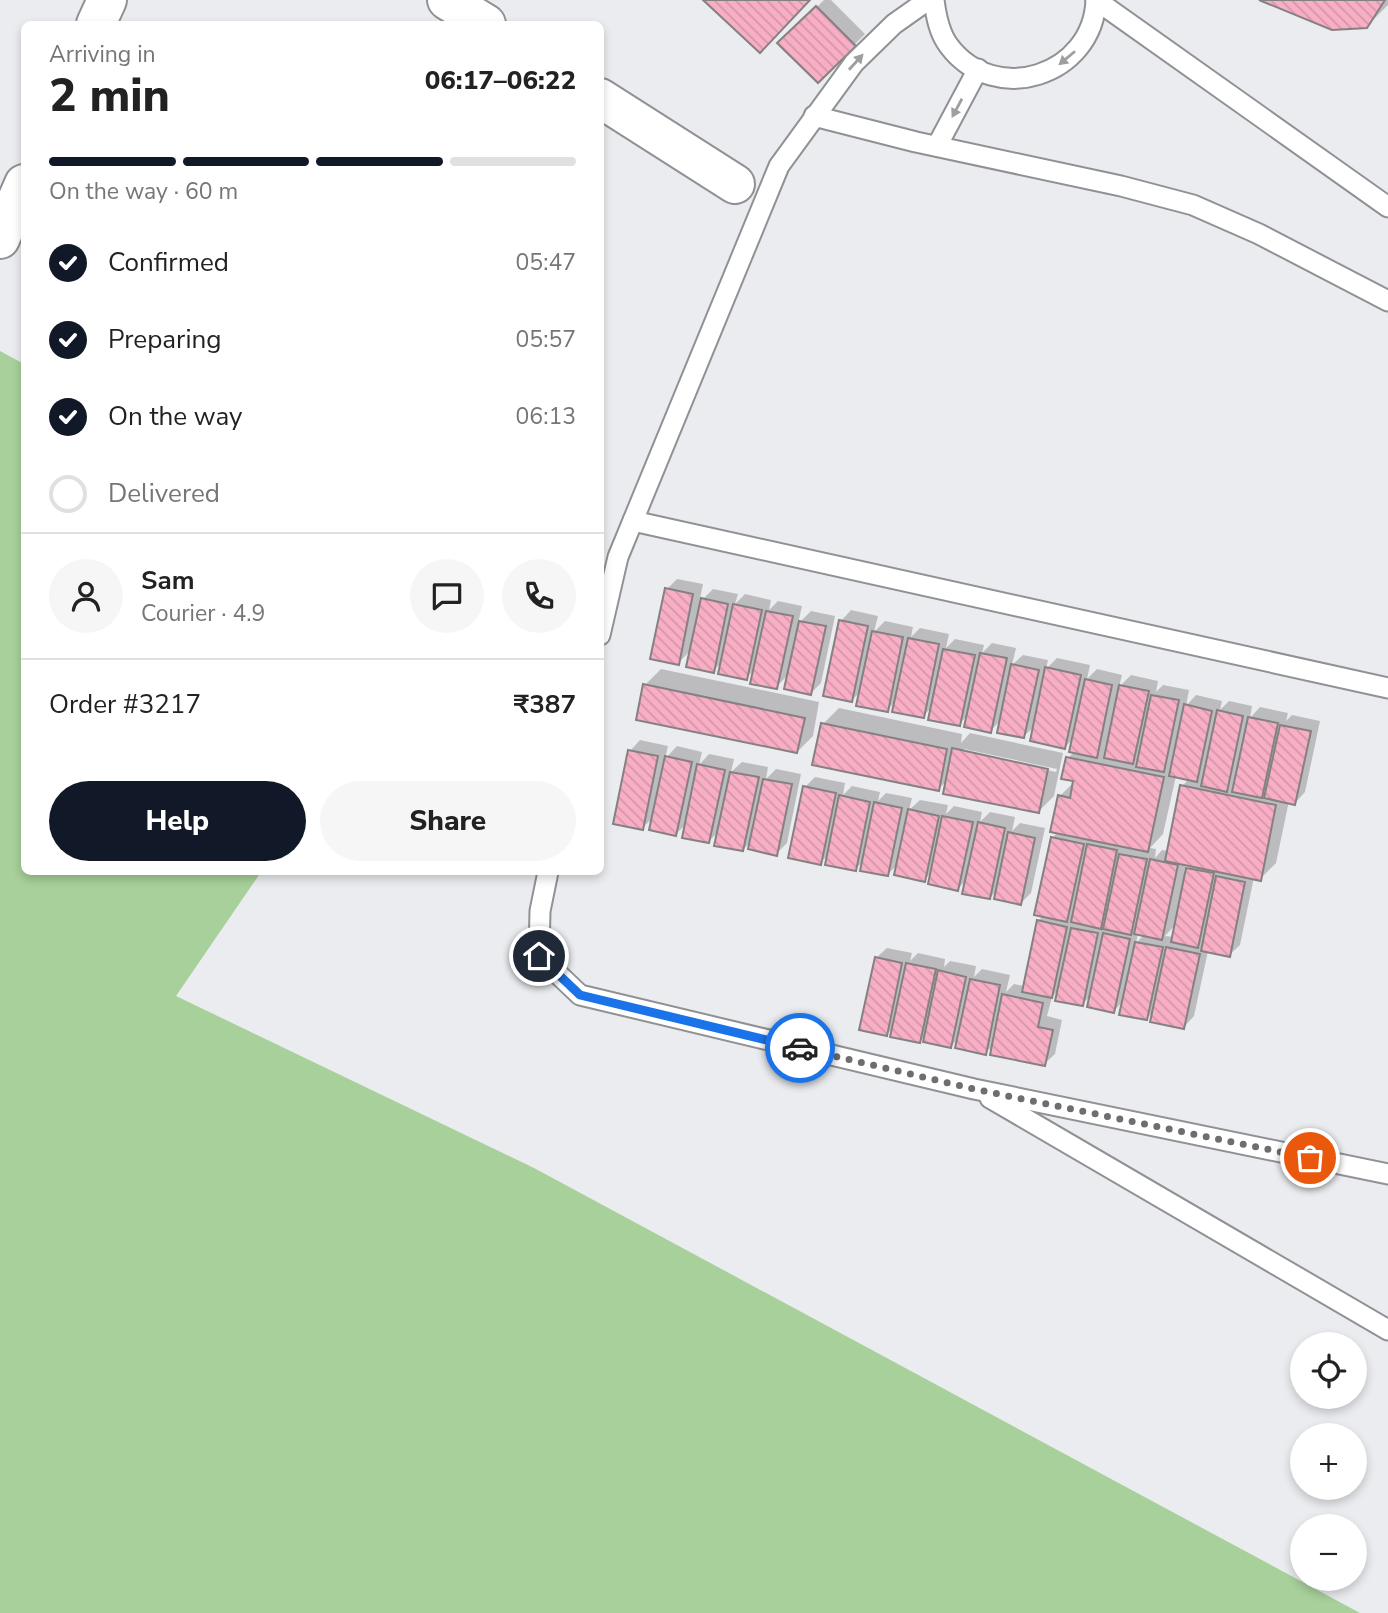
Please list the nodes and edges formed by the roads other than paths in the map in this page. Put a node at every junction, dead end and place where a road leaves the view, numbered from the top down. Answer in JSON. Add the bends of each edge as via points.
{"nodes":[{"id":1,"x":107,"y":0,"type":"edge"},
{"id":2,"x":447,"y":0,"type":"edge"},
{"id":3,"x":928,"y":0,"type":"edge"},
{"id":4,"x":934,"y":0,"type":"edge"},
{"id":5,"x":1096,"y":0,"type":"edge"},
{"id":6,"x":97,"y":21,"type":"edge"},
{"id":7,"x":480,"y":21,"type":"edge"},
{"id":8,"x":978,"y":69,"type":"junction"},
{"id":9,"x":604,"y":101,"type":"edge"},
{"id":10,"x":814,"y":116,"type":"junction"},
{"id":11,"x":937,"y":146,"type":"junction"},
{"id":12,"x":735,"y":184,"type":"dead end"},
{"id":13,"x":21,"y":191,"type":"edge"},
{"id":14,"x":1388,"y":207,"type":"edge"},
{"id":15,"x":0,"y":239,"type":"edge"},
{"id":16,"x":1388,"y":301,"type":"edge"},
{"id":17,"x":633,"y":520,"type":"junction"},
{"id":18,"x":604,"y":618,"type":"edge"},
{"id":19,"x":1388,"y":688,"type":"edge"},
{"id":20,"x":547,"y":875,"type":"edge"},
{"id":21,"x":974,"y":1089,"type":"junction"},
{"id":22,"x":1388,"y":1174,"type":"edge"},
{"id":23,"x":1388,"y":1330,"type":"edge"}],
"edges":[{"from":1,"to":6,"type":"street"},
{"from":2,"to":7,"type":"street"},
{"from":10,"to":3,"type":"lane","one_way":true,"via":[[854,63],[894,24]]},
{"from":4,"to":8,"type":"lane","via":[[937,22],[949,46]]},
{"from":5,"to":8,"type":"lane","one_way":true,"via":[[1086,39],[1068,60],[1044,74],[1018,79]]},
{"from":5,"to":14,"type":"lane"},
{"from":8,"to":11,"type":"lane","one_way":true},
{"from":9,"to":12,"type":"street"},
{"from":10,"to":11,"type":"lane"},
{"from":10,"to":17,"type":"lane","via":[[779,166]]},
{"from":11,"to":16,"type":"lane","via":[[1193,205]]},
{"from":13,"to":15,"type":"street"},
{"from":17,"to":18,"type":"lane","via":[[618,557]]},
{"from":17,"to":19,"type":"lane"},
{"from":20,"to":21,"type":"lane","via":[[540,911],[539,956],[580,995]]},
{"from":21,"to":22,"type":"lane"},
{"from":21,"to":23,"type":"lane"}]}
